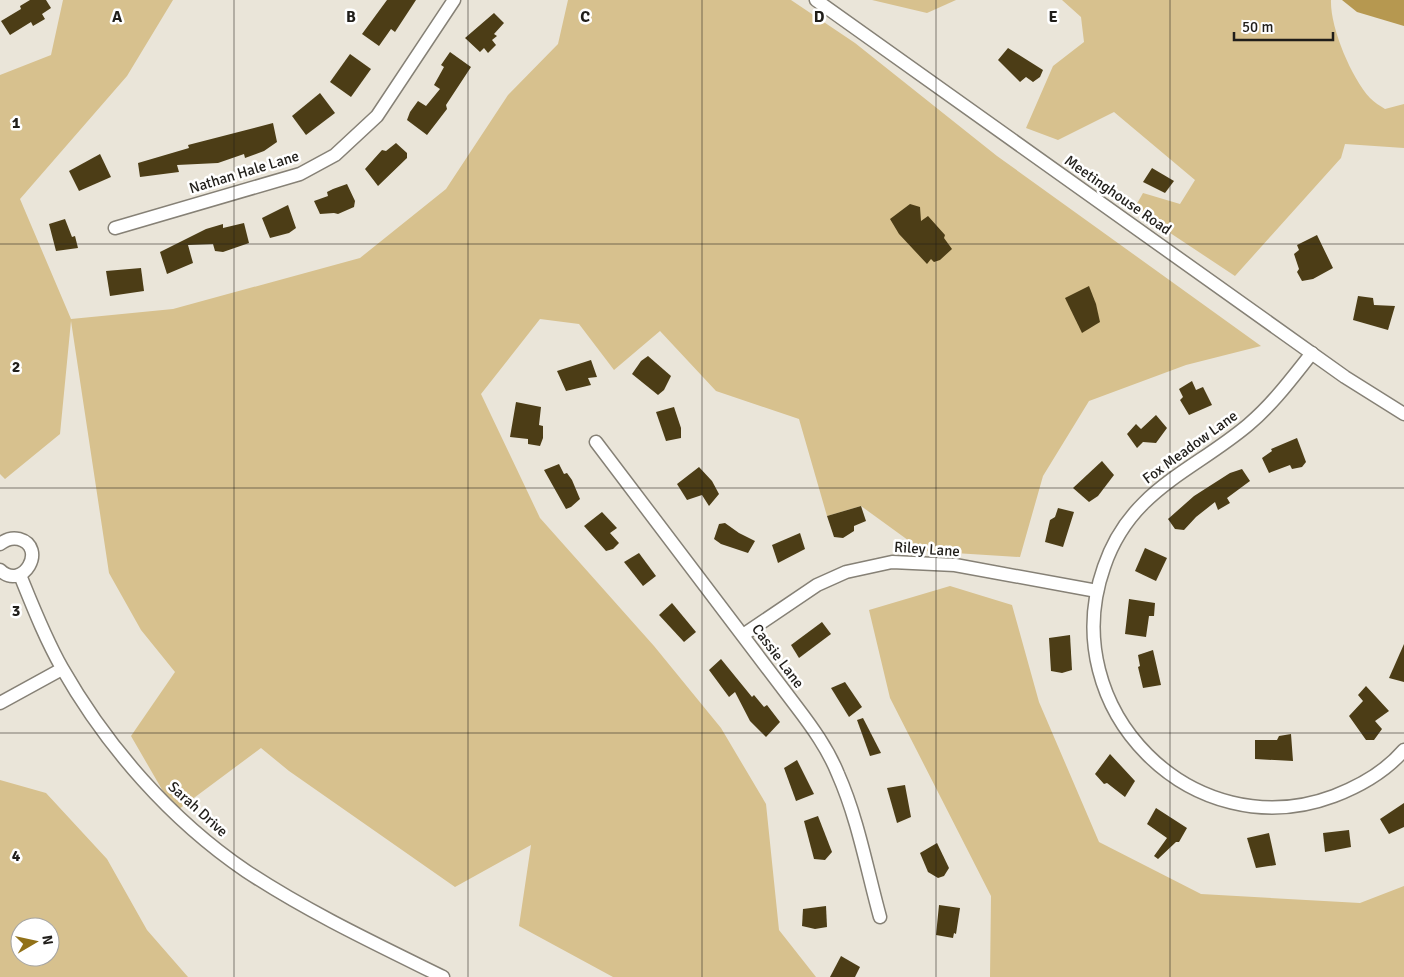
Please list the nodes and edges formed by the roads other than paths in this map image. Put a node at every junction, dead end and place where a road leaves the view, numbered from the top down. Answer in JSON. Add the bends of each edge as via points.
{"nodes":[{"id":1,"x":454,"y":0,"type":"edge"},
{"id":2,"x":816,"y":0,"type":"edge"},
{"id":3,"x":116,"y":228,"type":"dead end"},
{"id":4,"x":1312,"y":353,"type":"junction"},
{"id":5,"x":1404,"y":414,"type":"edge"},
{"id":6,"x":596,"y":442,"type":"dead end"},
{"id":7,"x":0,"y":544,"type":"edge"},
{"id":8,"x":0,"y":570,"type":"edge"},
{"id":9,"x":20,"y":575,"type":"junction"},
{"id":10,"x":1097,"y":591,"type":"junction"},
{"id":11,"x":743,"y":635,"type":"junction"},
{"id":12,"x":62,"y":669,"type":"junction"},
{"id":13,"x":0,"y":703,"type":"edge"},
{"id":14,"x":1404,"y":750,"type":"edge"},
{"id":15,"x":880,"y":917,"type":"dead end"},
{"id":16,"x":443,"y":977,"type":"edge"}],
"edges":[{"from":1,"to":3,"type":"street","name":"Nathan Hale Lane","via":[[377,116],[335,155],[300,174]]},
{"from":2,"to":4,"type":"street","name":"Meetinghouse Road"},
{"from":4,"to":5,"type":"street","name":"Meetinghouse Road"},
{"from":4,"to":10,"type":"street","name":"Fox Meadow Lane","via":[[1262,413],[1178,472],[1143,503],[1114,544]]},
{"from":6,"to":11,"type":"street","name":"Cassie Lane"},
{"from":7,"to":9,"type":"street","via":[[16,538],[30,549],[32,561],[26,572]]},
{"from":8,"to":9,"type":"street","via":[[8,575]]},
{"from":9,"to":12,"type":"street","name":"Sarah Drive"},
{"from":10,"to":11,"type":"street","name":"Riley Lane","via":[[955,566],[892,562],[853,569],[817,585]]},
{"from":10,"to":14,"type":"street","name":"Fox Meadow Lane","via":[[1094,642],[1100,678],[1108,698],[1122,724],[1144,753],[1166,772],[1197,790],[1260,807],[1304,804],[1346,791],[1365,781]]},
{"from":11,"to":15,"type":"street","name":"Cassie Lane","via":[[812,727],[839,774]]},
{"from":12,"to":13,"type":"street"},
{"from":12,"to":16,"type":"street","name":"Sarah Drive","via":[[121,754],[153,791],[198,833],[288,897]]}]}
